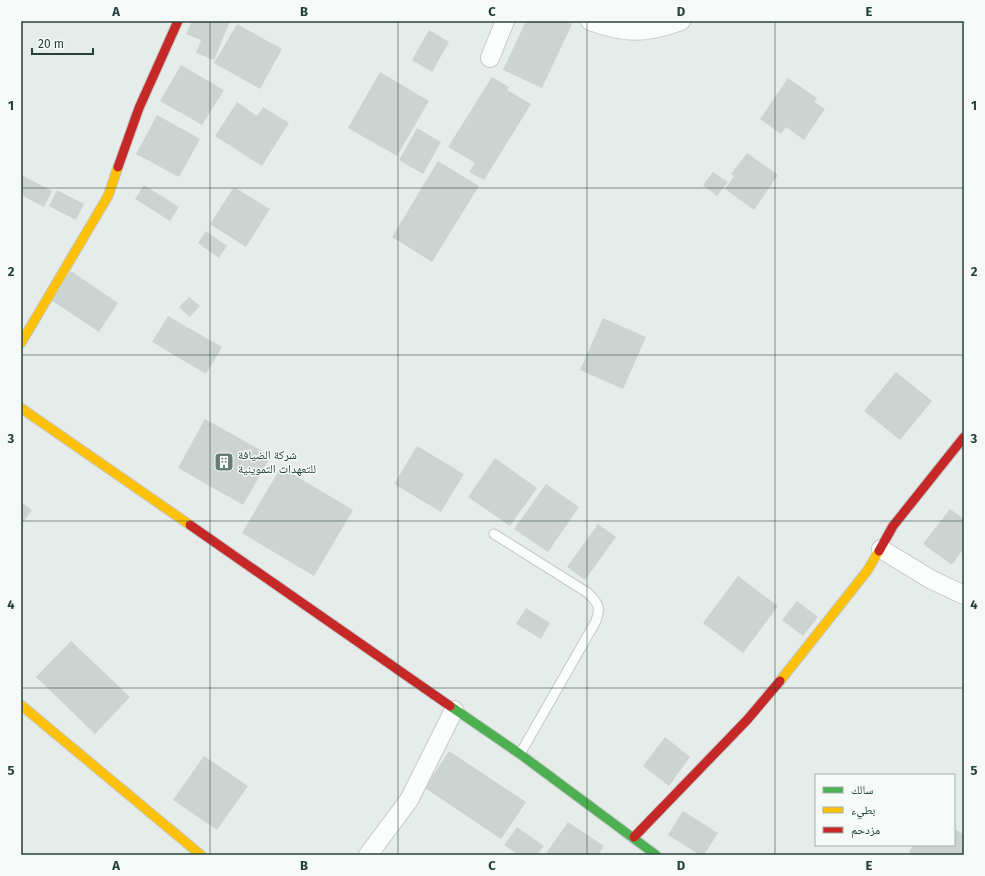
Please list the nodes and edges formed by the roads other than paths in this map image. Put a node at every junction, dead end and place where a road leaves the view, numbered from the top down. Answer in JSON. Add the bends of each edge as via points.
{"nodes":[{"id":1,"x":178,"y":21,"type":"edge"},
{"id":2,"x":506,"y":21,"type":"edge"},
{"id":3,"x":590,"y":21,"type":"edge"},
{"id":4,"x":681,"y":21,"type":"edge"},
{"id":5,"x":490,"y":58,"type":"dead end"},
{"id":6,"x":21,"y":343,"type":"edge"},
{"id":7,"x":21,"y":408,"type":"edge"},
{"id":8,"x":964,"y":437,"type":"edge"},
{"id":9,"x":494,"y":534,"type":"dead end"},
{"id":10,"x":881,"y":549,"type":"junction"},
{"id":11,"x":964,"y":595,"type":"edge"},
{"id":12,"x":21,"y":705,"type":"edge"},
{"id":13,"x":454,"y":710,"type":"junction"},
{"id":14,"x":520,"y":754,"type":"junction"},
{"id":15,"x":634,"y":837,"type":"junction"},
{"id":16,"x":201,"y":855,"type":"edge"},
{"id":17,"x":368,"y":855,"type":"edge"},
{"id":18,"x":656,"y":855,"type":"edge"}],
"edges":[{"from":1,"to":6,"type":"street","via":[[139,108],[108,196]]},
{"from":2,"to":5,"type":"street"},
{"from":3,"to":4,"type":"street","via":[[612,29],[640,31],[658,29]]},
{"from":7,"to":13,"type":"street"},
{"from":8,"to":10,"type":"street","via":[[893,526]]},
{"from":9,"to":14,"type":"lane","via":[[588,593],[596,600],[600,611]]},
{"from":10,"to":11,"type":"street","via":[[932,580]]},
{"from":10,"to":15,"type":"street","via":[[848,596],[747,720]]},
{"from":12,"to":16,"type":"street"},
{"from":13,"to":14,"type":"street"},
{"from":13,"to":17,"type":"street","via":[[409,800]]},
{"from":14,"to":15,"type":"street"},
{"from":15,"to":18,"type":"street"}]}
